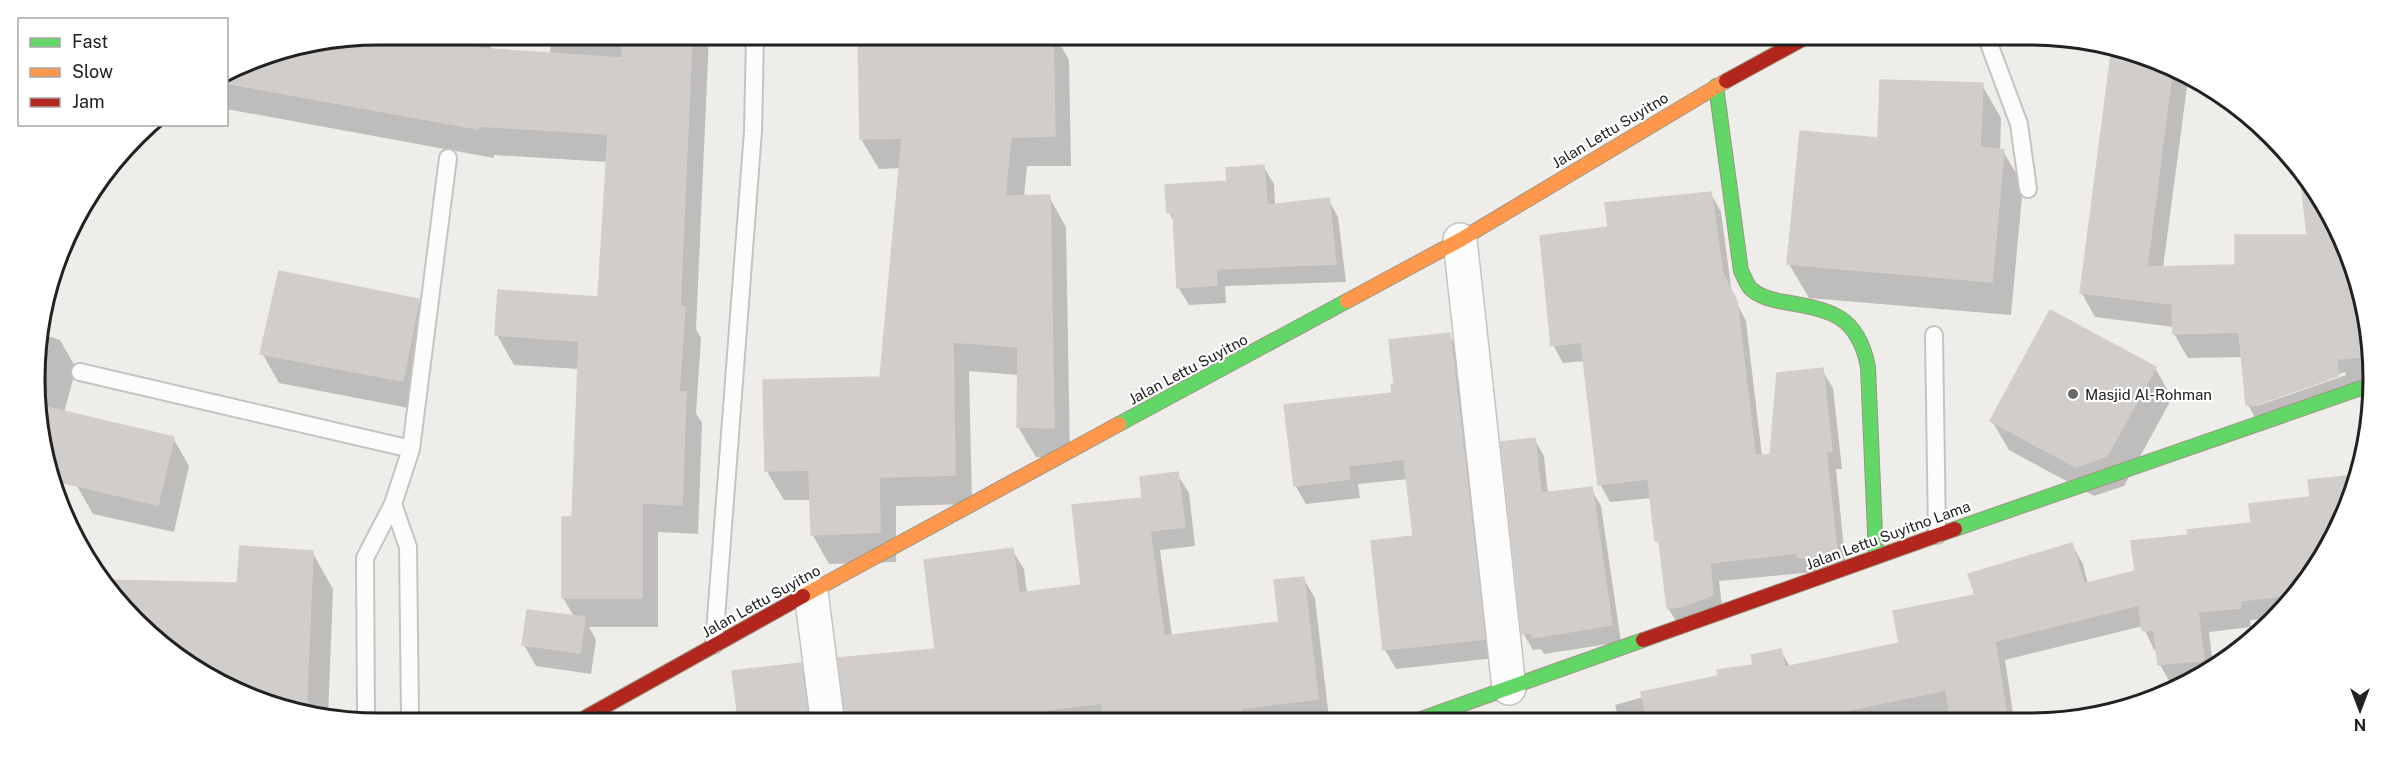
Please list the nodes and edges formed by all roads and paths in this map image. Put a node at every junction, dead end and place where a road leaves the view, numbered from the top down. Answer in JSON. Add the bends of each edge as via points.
{"nodes":[{"id":1,"x":755,"y":45,"type":"edge"},
{"id":2,"x":1792,"y":45,"type":"edge"},
{"id":3,"x":1989,"y":45,"type":"edge"},
{"id":4,"x":1716,"y":86,"type":"junction"},
{"id":5,"x":448,"y":158,"type":"dead end"},
{"id":6,"x":2028,"y":189,"type":"dead end"},
{"id":7,"x":1460,"y":240,"type":"junction"},
{"id":8,"x":1934,"y":335,"type":"dead end"},
{"id":9,"x":80,"y":372,"type":"dead end"},
{"id":10,"x":2363,"y":388,"type":"edge"},
{"id":11,"x":411,"y":449,"type":"junction"},
{"id":12,"x":393,"y":504,"type":"junction"},
{"id":13,"x":1936,"y":535,"type":"junction"},
{"id":14,"x":1876,"y":556,"type":"junction"},
{"id":15,"x":811,"y":592,"type":"junction"},
{"id":16,"x":714,"y":645,"type":"junction"},
{"id":17,"x":1509,"y":688,"type":"junction"},
{"id":18,"x":366,"y":712,"type":"edge"},
{"id":19,"x":410,"y":713,"type":"edge"},
{"id":20,"x":592,"y":713,"type":"edge"},
{"id":21,"x":827,"y":713,"type":"edge"},
{"id":22,"x":1438,"y":713,"type":"edge"}],
"edges":[{"from":1,"to":16,"type":"lane","via":[[753,131]]},
{"from":2,"to":4,"type":"main road","name":"Jalan Lettu Suyitno"},
{"from":3,"to":6,"type":"lane","via":[[2019,124]]},
{"from":4,"to":7,"type":"main road","name":"Jalan Lettu Suyitno"},
{"from":4,"to":14,"type":"main road","via":[[1741,271],[1751,289],[1773,299],[1814,306],[1845,318],[1860,337],[1868,367]]},
{"from":5,"to":11,"type":"lane"},
{"from":7,"to":15,"type":"main road","name":"Jalan Lettu Suyitno"},
{"from":7,"to":17,"type":"street"},
{"from":8,"to":13,"type":"lane"},
{"from":9,"to":11,"type":"lane"},
{"from":10,"to":13,"type":"main road","name":"Jalan Lettu Suyitno Lama"},
{"from":11,"to":12,"type":"lane"},
{"from":12,"to":18,"type":"lane","via":[[365,558]]},
{"from":12,"to":19,"type":"lane","via":[[408,547]]},
{"from":13,"to":14,"type":"main road","name":"Jalan Lettu Suyitno Lama"},
{"from":14,"to":17,"type":"main road","name":"Jalan Lettu Suyitno Lama"},
{"from":15,"to":16,"type":"main road","name":"Jalan Lettu Suyitno"},
{"from":15,"to":21,"type":"street"},
{"from":16,"to":20,"type":"main road","name":"Jalan Lettu Suyitno"},
{"from":17,"to":22,"type":"main road","name":"Jalan Lettu Suyitno Lama"}]}
